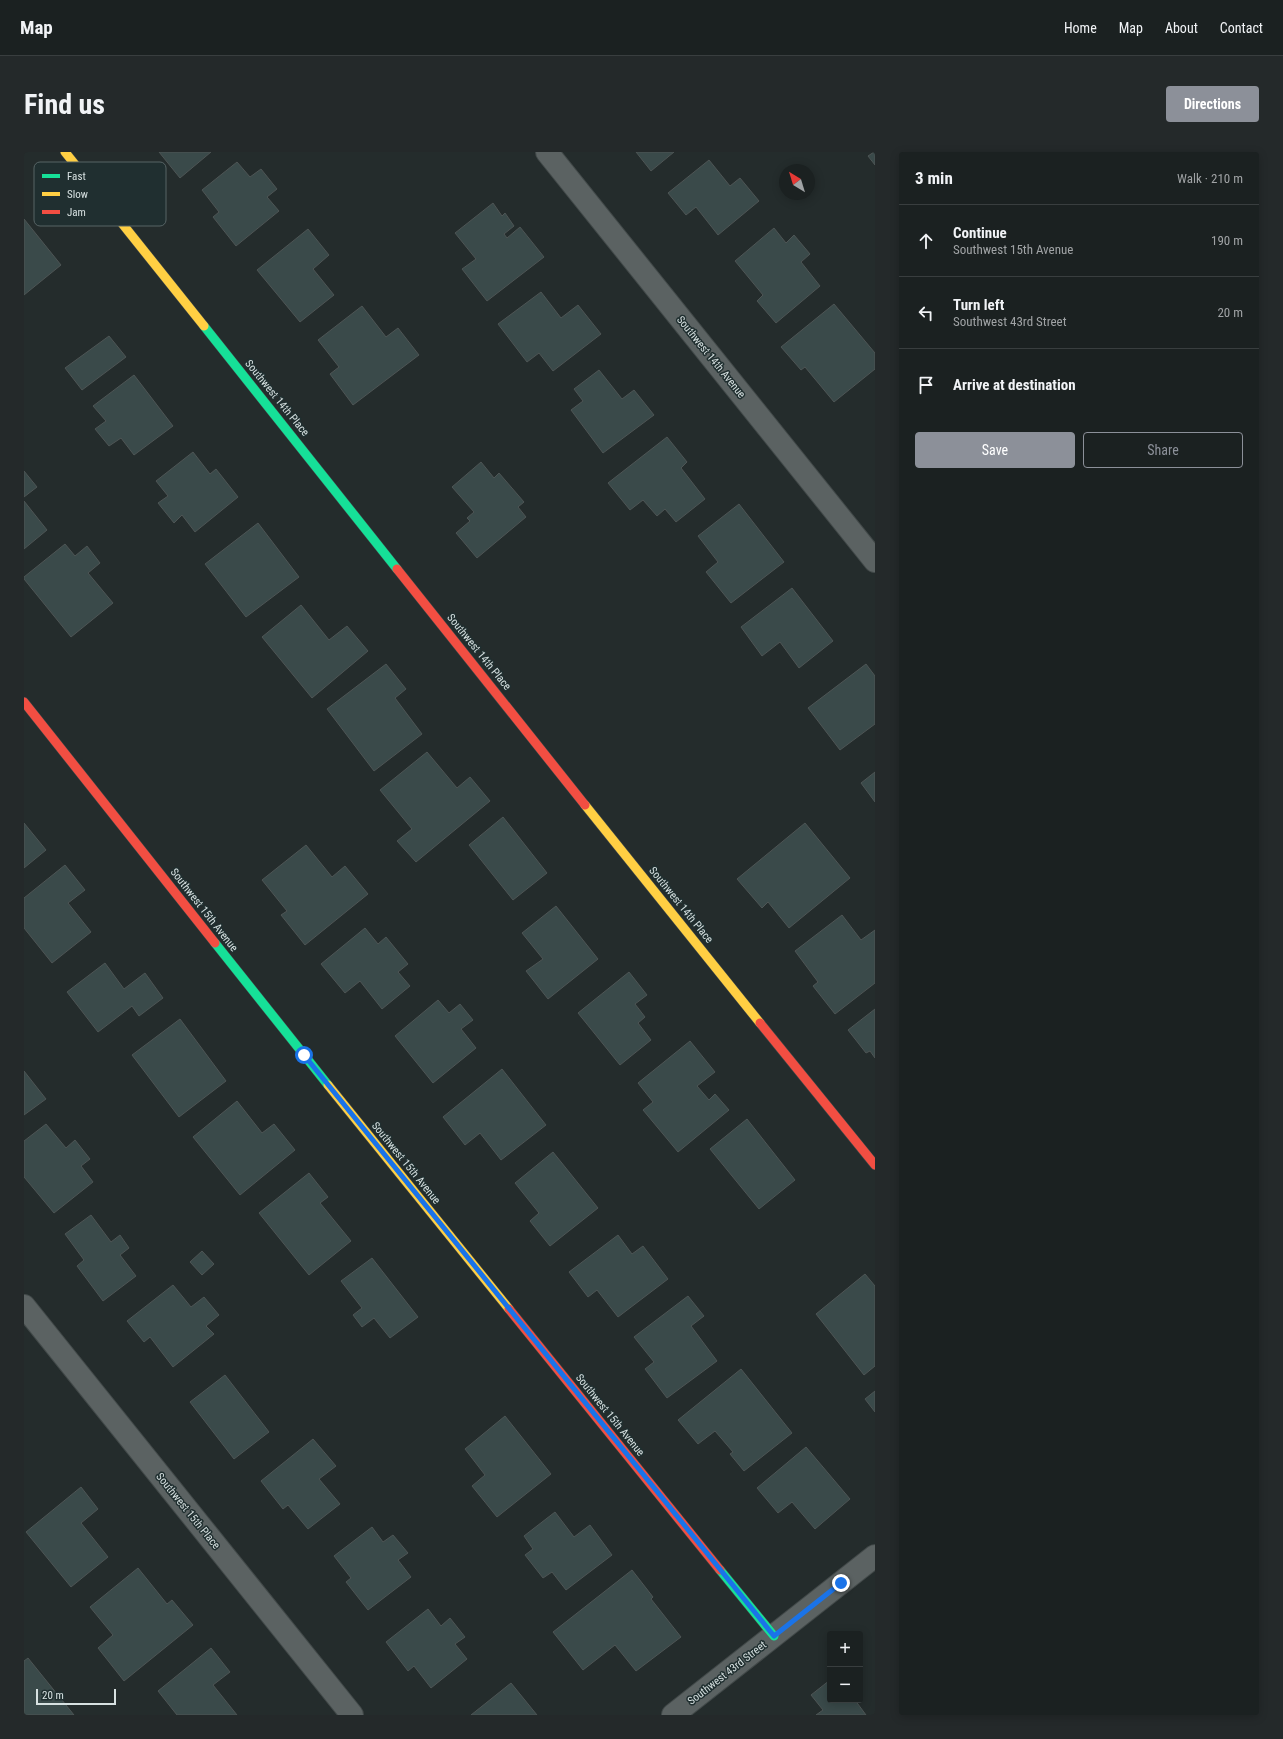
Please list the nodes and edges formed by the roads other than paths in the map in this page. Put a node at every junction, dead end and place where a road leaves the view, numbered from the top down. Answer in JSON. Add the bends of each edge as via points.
{"nodes":[{"id":1,"x":65,"y":152,"type":"edge"},
{"id":2,"x":547,"y":152,"type":"edge"},
{"id":3,"x":73,"y":162,"type":"edge"},
{"id":4,"x":124,"y":226,"type":"edge"},
{"id":5,"x":875,"y":561,"type":"edge"},
{"id":6,"x":24,"y":702,"type":"edge"},
{"id":7,"x":875,"y":1165,"type":"edge"},
{"id":8,"x":24,"y":1306,"type":"edge"},
{"id":9,"x":875,"y":1556,"type":"edge"},
{"id":10,"x":774,"y":1636,"type":"junction"},
{"id":11,"x":352,"y":1715,"type":"edge"},
{"id":12,"x":673,"y":1715,"type":"edge"}],
"edges":[{"from":1,"to":3,"type":"street","name":"Southwest 14th Place"},
{"from":2,"to":5,"type":"street","name":"Southwest 14th Avenue"},
{"from":4,"to":7,"type":"street","name":"Southwest 14th Place"},
{"from":6,"to":10,"type":"street","name":"Southwest 15th Avenue","via":[[318,1073]]},
{"from":8,"to":11,"type":"street","name":"Southwest 15th Place"},
{"from":9,"to":10,"type":"street","name":"Southwest 43rd Street"},
{"from":10,"to":12,"type":"street","name":"Southwest 43rd Street"}]}
